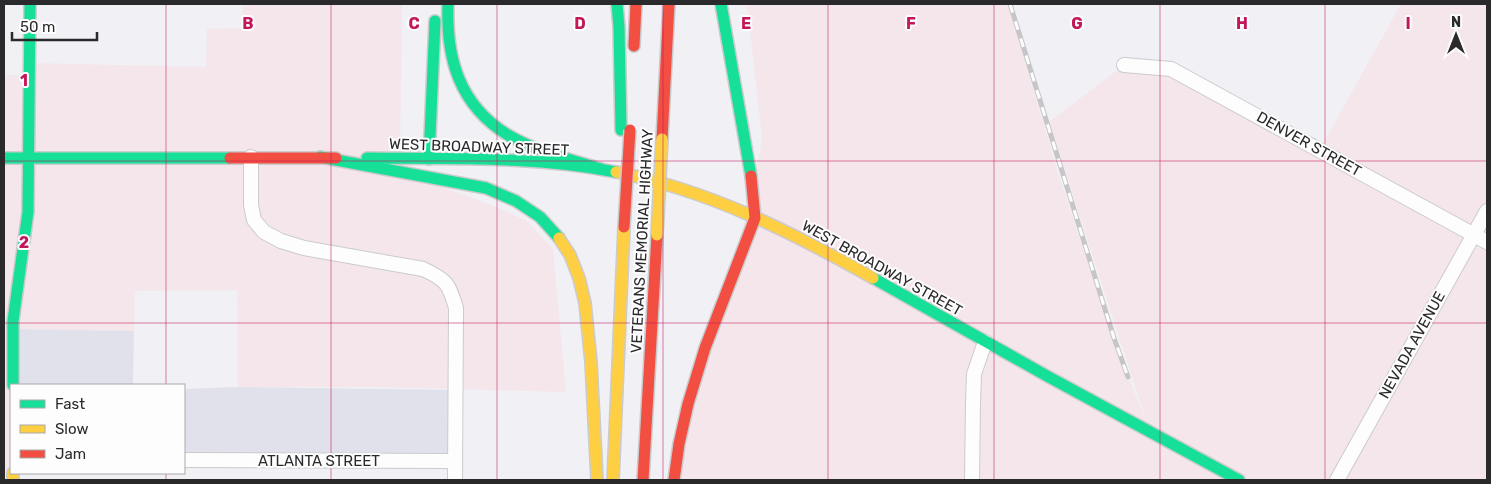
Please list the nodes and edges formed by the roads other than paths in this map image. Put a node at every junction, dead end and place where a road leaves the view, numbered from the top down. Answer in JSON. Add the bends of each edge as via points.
{"nodes":[{"id":1,"x":30,"y":4,"type":"edge"},
{"id":2,"x":448,"y":4,"type":"edge"},
{"id":3,"x":617,"y":4,"type":"edge"},
{"id":4,"x":636,"y":4,"type":"edge"},
{"id":5,"x":669,"y":4,"type":"edge"},
{"id":6,"x":721,"y":4,"type":"edge"},
{"id":7,"x":435,"y":12,"type":"dead end"},
{"id":8,"x":633,"y":62,"type":"dead end"},
{"id":9,"x":1124,"y":65,"type":"dead end"},
{"id":10,"x":632,"y":91,"type":"dead end"},
{"id":11,"x":625,"y":130,"type":"junction"},
{"id":12,"x":251,"y":157,"type":"junction"},
{"id":13,"x":320,"y":157,"type":"junction"},
{"id":14,"x":4,"y":158,"type":"edge"},
{"id":15,"x":29,"y":158,"type":"junction"},
{"id":16,"x":429,"y":159,"type":"junction"},
{"id":17,"x":601,"y":169,"type":"junction"},
{"id":18,"x":1487,"y":211,"type":"edge"},
{"id":19,"x":755,"y":218,"type":"junction"},
{"id":20,"x":1474,"y":235,"type":"junction"},
{"id":21,"x":1487,"y":242,"type":"edge"},
{"id":22,"x":985,"y":342,"type":"junction"},
{"id":23,"x":13,"y":384,"type":"edge"},
{"id":24,"x":185,"y":460,"type":"edge"},
{"id":25,"x":454,"y":461,"type":"junction"},
{"id":26,"x":454,"y":480,"type":"edge"},
{"id":27,"x":597,"y":480,"type":"edge"},
{"id":28,"x":613,"y":480,"type":"edge"},
{"id":29,"x":643,"y":480,"type":"edge"},
{"id":30,"x":674,"y":480,"type":"edge"},
{"id":31,"x":972,"y":480,"type":"edge"},
{"id":32,"x":1239,"y":480,"type":"edge"},
{"id":33,"x":1337,"y":480,"type":"edge"}],
"edges":[{"from":1,"to":15,"type":"main road"},
{"from":2,"to":17,"type":"main road","via":[[449,45],[454,69],[464,93],[483,115],[526,143]]},
{"from":3,"to":11,"type":"main road"},
{"from":4,"to":8,"type":"main road"},
{"from":5,"to":29,"type":"main road","name":"VETERANS MEMORIAL HIGHWAY","bridge":true},
{"from":6,"to":19,"type":"main road","via":[[750,169]]},
{"from":7,"to":16,"type":"main road"},
{"from":9,"to":20,"type":"street","name":"DENVER STREET","via":[[1171,69]]},
{"from":10,"to":11,"type":"main road","name":"VETERANS MEMORIAL HIGHWAY"},
{"from":11,"to":28,"type":"main road","name":"VETERANS MEMORIAL HIGHWAY","bridge":true},
{"from":12,"to":13,"type":"main road","name":"WEST BROADWAY STREET"},
{"from":12,"to":15,"type":"main road","name":"WEST BROADWAY STREET"},
{"from":12,"to":25,"type":"street","via":[[251,205],[254,220],[264,232],[304,248],[423,269],[440,277],[450,289],[456,308]]},
{"from":13,"to":16,"type":"main road","name":"WEST BROADWAY STREET"},
{"from":13,"to":27,"type":"main road","via":[[486,188],[509,197],[548,225],[574,261],[587,311]]},
{"from":14,"to":15,"type":"main road","name":"WEST BROADWAY STREET"},
{"from":15,"to":23,"type":"main road","via":[[28,212],[13,321]]},
{"from":16,"to":17,"type":"main road","name":"WEST BROADWAY STREET","via":[[525,161]]},
{"from":17,"to":19,"type":"main road","name":"WEST BROADWAY STREET","via":[[678,187]]},
{"from":18,"to":20,"type":"street","name":"NEVADA AVENUE"},
{"from":19,"to":22,"type":"main road","name":"WEST BROADWAY STREET","via":[[813,245]]},
{"from":19,"to":30,"type":"main road","via":[[702,357],[688,404]]},
{"from":20,"to":21,"type":"street","name":"DENVER STREET"},
{"from":20,"to":33,"type":"street","name":"NEVADA AVENUE"},
{"from":22,"to":31,"type":"street","via":[[974,374]]},
{"from":22,"to":32,"type":"main road","name":"WEST BROADWAY STREET"},
{"from":24,"to":25,"type":"street","name":"ATLANTA STREET"},
{"from":25,"to":26,"type":"street"}]}
